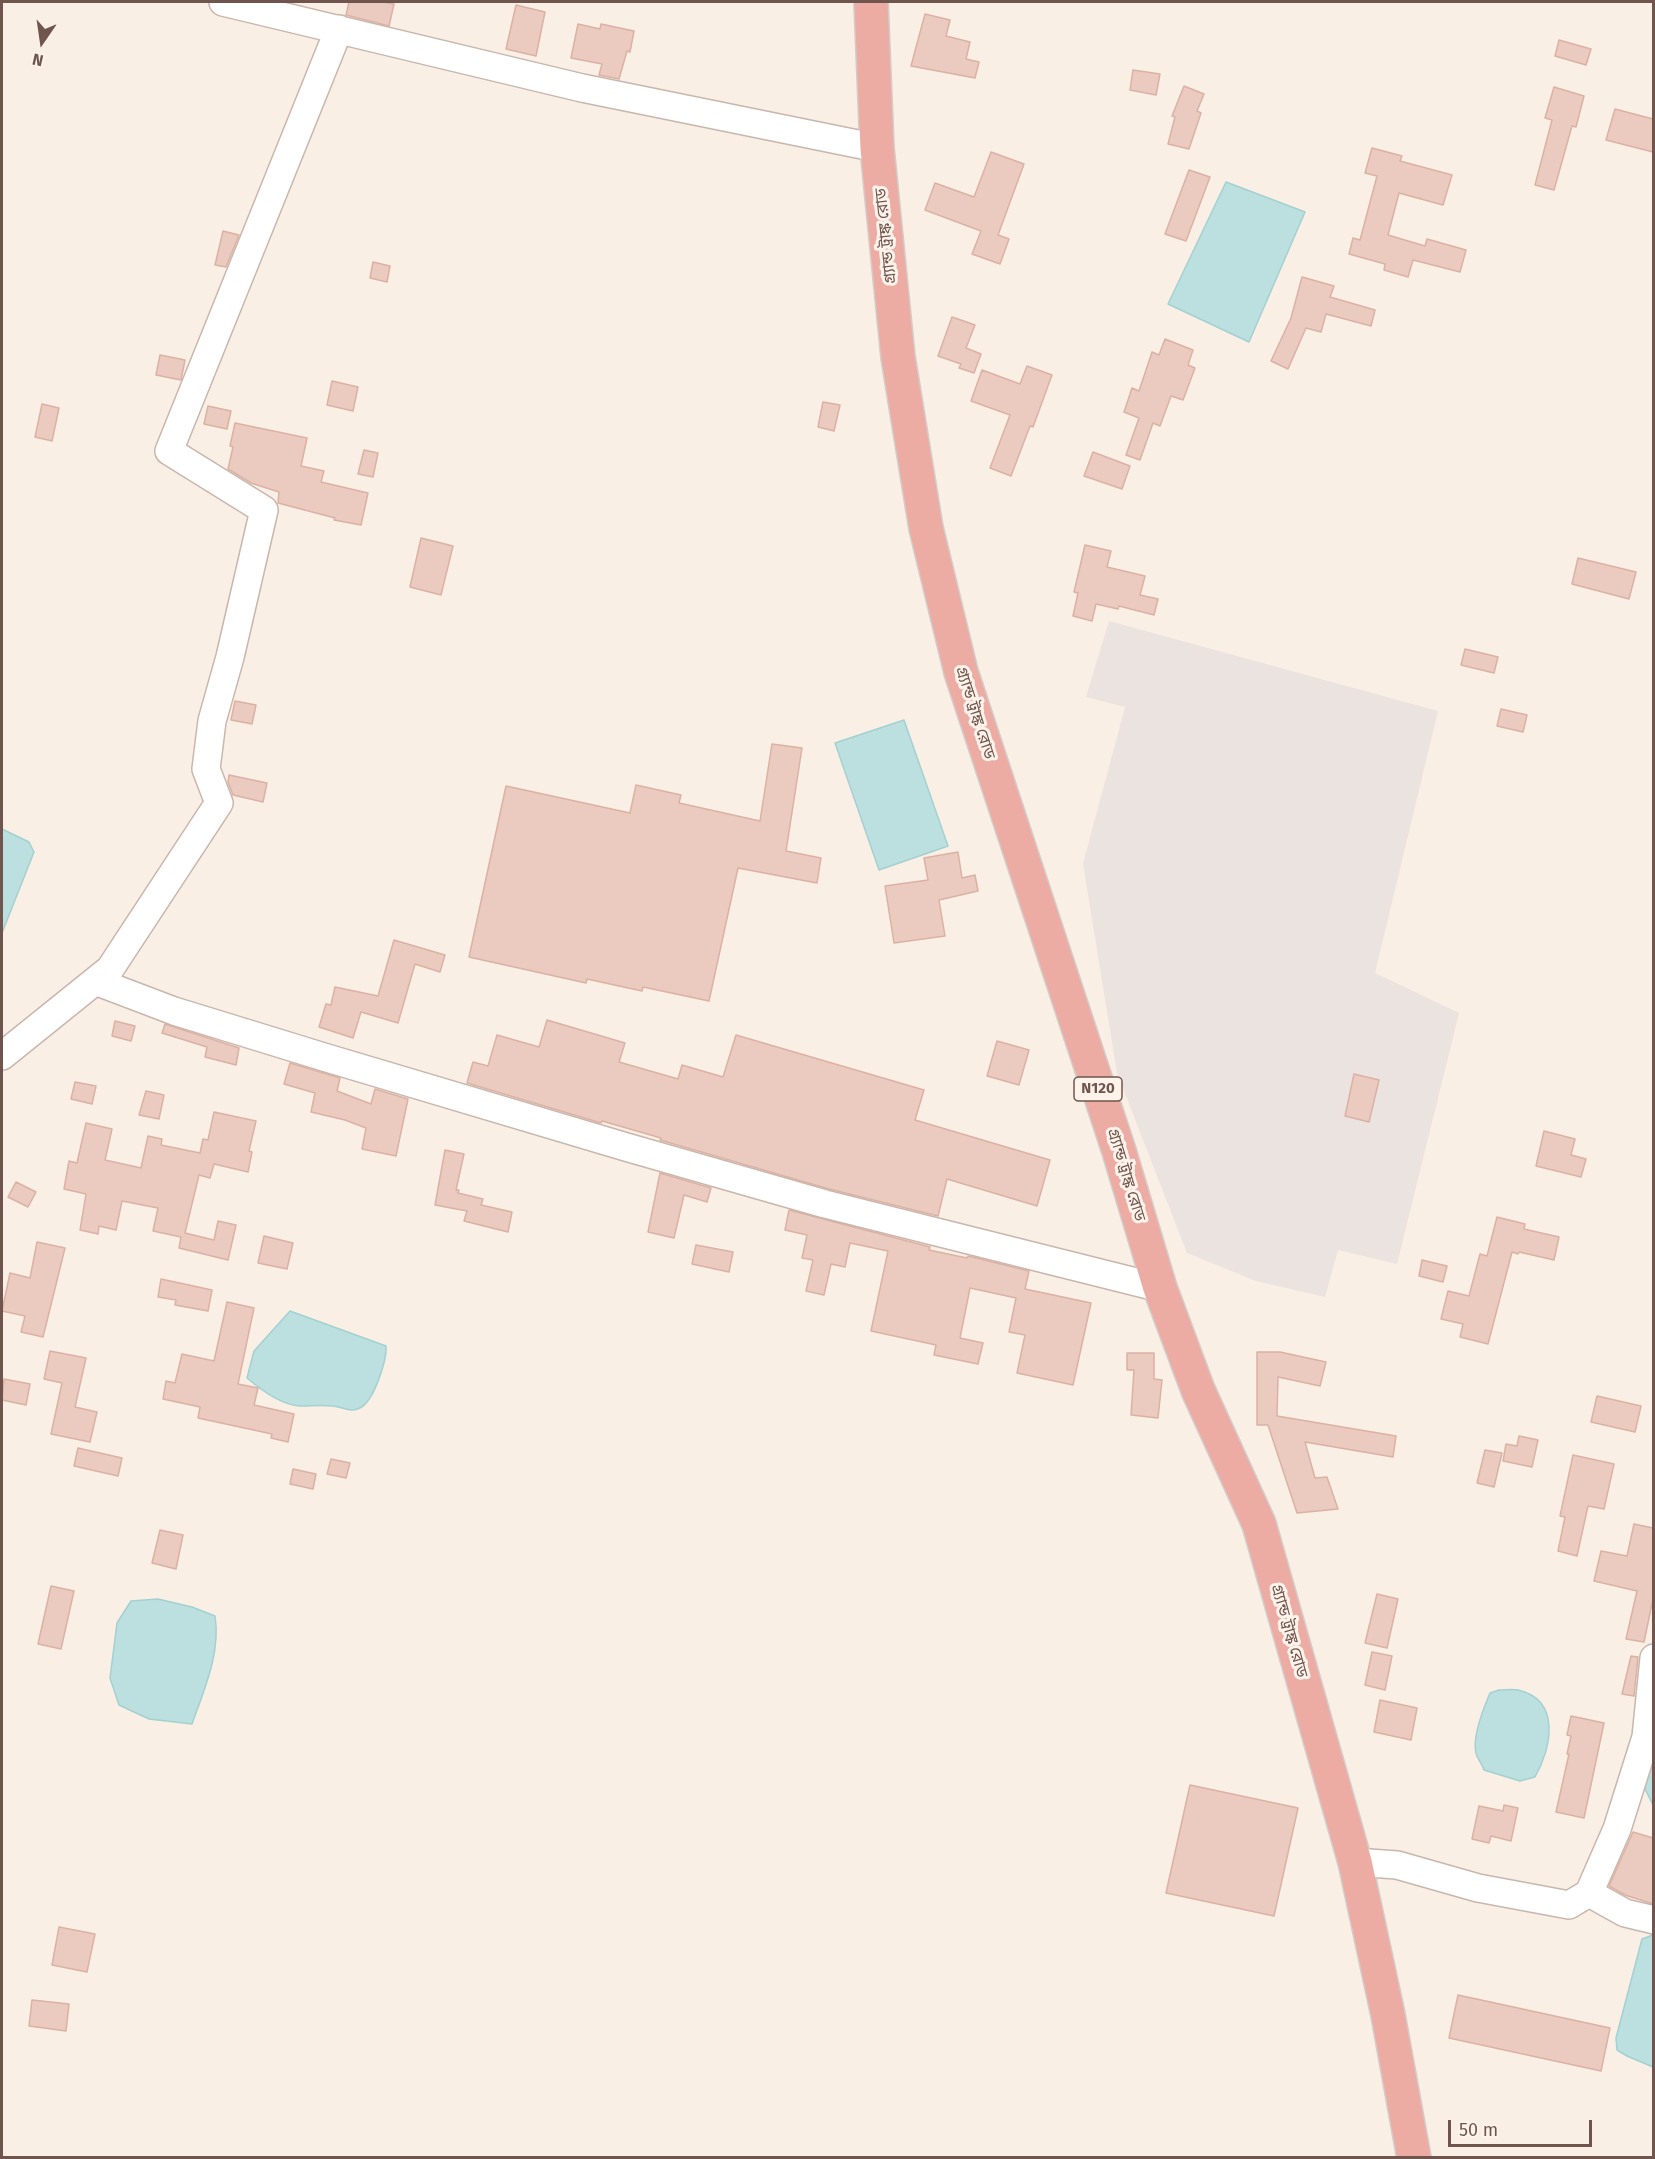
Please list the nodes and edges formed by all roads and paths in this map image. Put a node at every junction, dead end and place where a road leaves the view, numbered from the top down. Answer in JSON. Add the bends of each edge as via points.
{"nodes":[{"id":1,"x":223,"y":2,"type":"edge"},
{"id":2,"x":870,"y":2,"type":"edge"},
{"id":3,"x":339,"y":29,"type":"junction"},
{"id":4,"x":877,"y":148,"type":"junction"},
{"id":5,"x":94,"y":981,"type":"junction"},
{"id":6,"x":2,"y":1056,"type":"edge"},
{"id":7,"x":1160,"y":1288,"type":"junction"},
{"id":8,"x":1653,"y":1658,"type":"edge"},
{"id":9,"x":1355,"y":1862,"type":"junction"},
{"id":10,"x":1589,"y":1893,"type":"junction"},
{"id":11,"x":1653,"y":1920,"type":"edge"},
{"id":12,"x":1414,"y":2157,"type":"edge"}],
"edges":[{"from":1,"to":3,"type":"street"},
{"from":2,"to":4,"type":"highway","name":"গ্র্যান্ড ট্রাঙ্ক রোড","number":"N120"},
{"from":3,"to":4,"type":"street","via":[[582,88]]},
{"from":3,"to":5,"type":"street","via":[[169,451],[264,510],[212,721],[206,769],[219,803],[110,969]]},
{"from":4,"to":7,"type":"highway","name":"গ্র্যান্ড ট্রাঙ্ক রোড","number":"N120","via":[[902,380],[926,528],[961,672],[1119,1151]]},
{"from":5,"to":6,"type":"street"},
{"from":5,"to":7,"type":"street","via":[[174,1011],[327,1059],[703,1169],[825,1204]]},
{"from":7,"to":9,"type":"highway","name":"গ্র্যান্ড ট্রাঙ্ক রোড","number":"N120","via":[[1198,1390],[1259,1524]]},
{"from":8,"to":10,"type":"street","via":[[1646,1737],[1617,1828]]},
{"from":9,"to":10,"type":"street","via":[[1397,1865],[1478,1888],[1569,1905]]},
{"from":9,"to":12,"type":"highway","name":"গ্র্যান্ড ট্রাঙ্ক রোড","number":"N120"},
{"from":10,"to":11,"type":"street","via":[[1625,1913]]}]}
